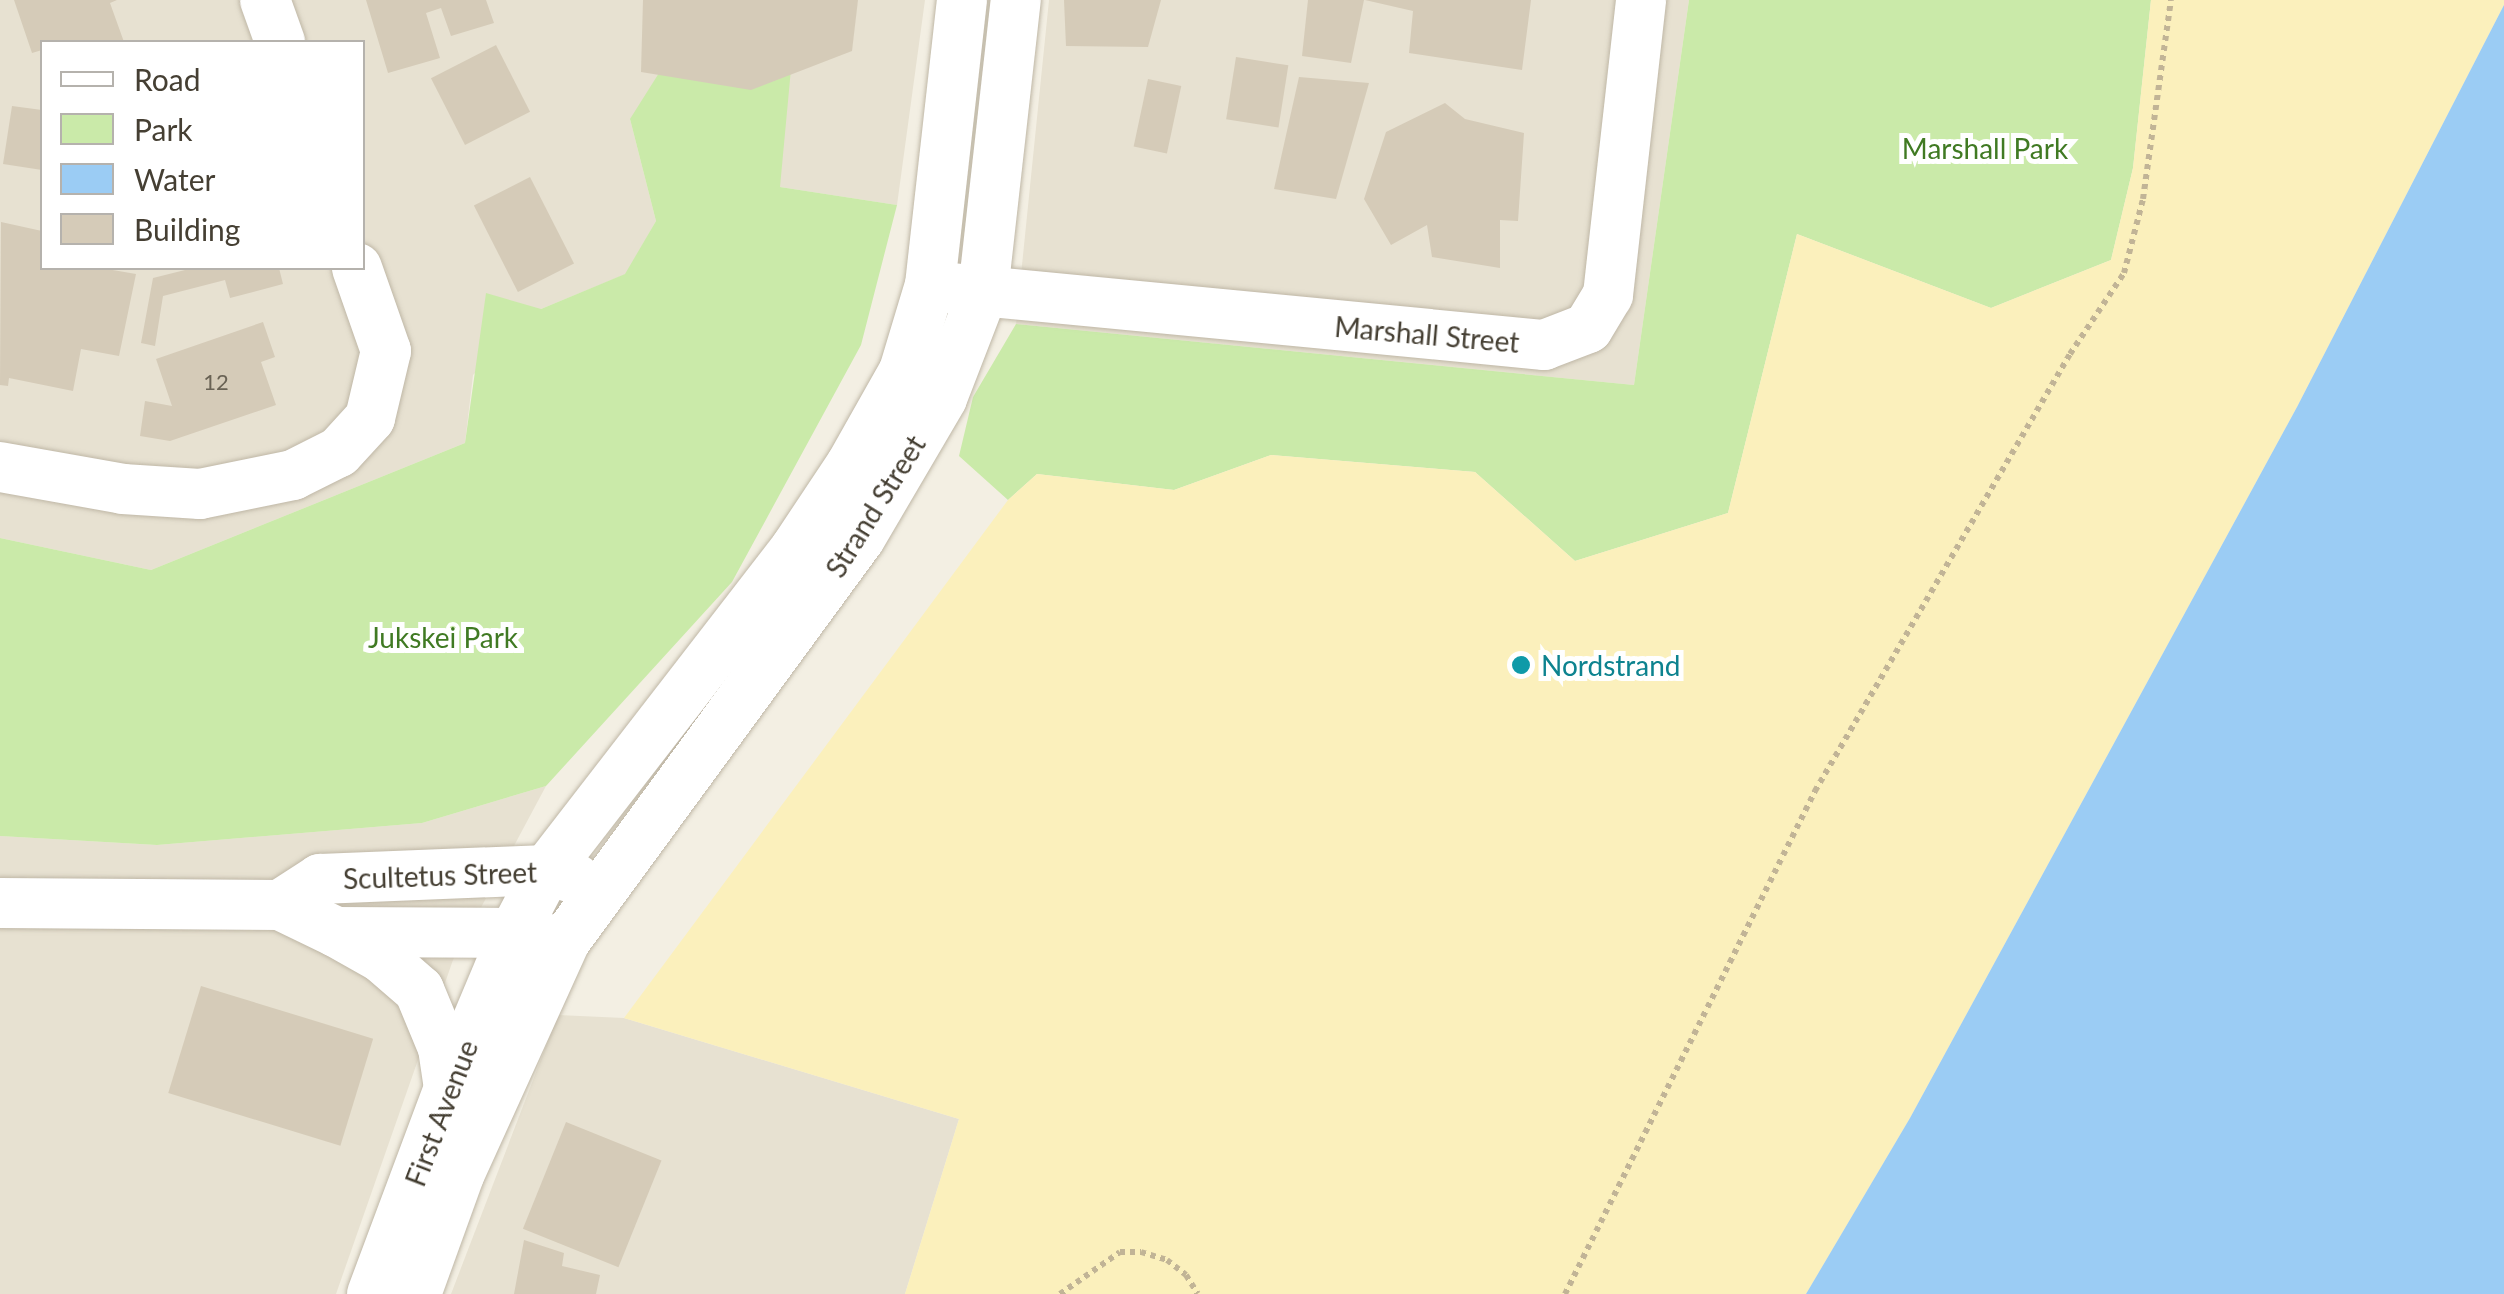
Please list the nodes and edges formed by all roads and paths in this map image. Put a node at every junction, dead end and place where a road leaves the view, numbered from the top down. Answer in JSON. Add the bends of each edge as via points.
{"nodes":[{"id":1,"x":265,"y":0,"type":"edge"},
{"id":2,"x":962,"y":0,"type":"edge"},
{"id":3,"x":1016,"y":0,"type":"edge"},
{"id":4,"x":1641,"y":0,"type":"edge"},
{"id":5,"x":2171,"y":0,"type":"edge"},
{"id":6,"x":279,"y":40,"type":"edge"},
{"id":7,"x":358,"y":270,"type":"edge"},
{"id":8,"x":930,"y":286,"type":"junction"},
{"id":9,"x":982,"y":292,"type":"junction"},
{"id":10,"x":0,"y":467,"type":"edge"},
{"id":11,"x":548,"y":870,"type":"junction"},
{"id":12,"x":605,"y":888,"type":"junction"},
{"id":13,"x":0,"y":903,"type":"edge"},
{"id":14,"x":280,"y":905,"type":"junction"},
{"id":15,"x":336,"y":932,"type":"junction"},
{"id":16,"x":514,"y":934,"type":"junction"},
{"id":17,"x":565,"y":942,"type":"junction"},
{"id":18,"x":449,"y":1088,"type":"junction"},
{"id":19,"x":372,"y":1294,"type":"edge"},
{"id":20,"x":416,"y":1294,"type":"edge"},
{"id":21,"x":1060,"y":1294,"type":"edge"},
{"id":22,"x":1198,"y":1294,"type":"edge"},
{"id":23,"x":1565,"y":1294,"type":"edge"}],
"edges":[{"from":1,"to":6,"type":"street"},
{"from":2,"to":8,"type":"street","name":"Strand Street"},
{"from":3,"to":9,"type":"street","name":"Strand Street"},
{"from":4,"to":9,"type":"street","name":"Marshall Street","via":[[1608,295],[1588,328],[1544,345]]},
{"from":5,"to":23,"type":"path","via":[[2143,198],[2124,273],[1815,792]]},
{"from":7,"to":10,"type":"street","via":[[386,351],[370,418],[339,452],[293,476],[200,494],[123,489]]},
{"from":8,"to":9,"type":"street","name":"Marshall Street"},
{"from":8,"to":11,"type":"street","name":"Strand Street","via":[[904,371],[851,466]]},
{"from":9,"to":12,"type":"street","name":"Strand Street","via":[[942,398],[860,538]]},
{"from":11,"to":12,"type":"street","name":"Scultetus Street"},
{"from":11,"to":14,"type":"street","name":"Scultetus Street","via":[[320,879]]},
{"from":11,"to":16,"type":"street","name":"Strand Street"},
{"from":12,"to":17,"type":"street","name":"Strand Street"},
{"from":13,"to":14,"type":"street","name":"Scultetus Street"},
{"from":14,"to":15,"type":"street","name":"Scultetus Street"},
{"from":15,"to":16,"type":"street","name":"Scultetus Street"},
{"from":15,"to":18,"type":"street","via":[[382,958],[419,990],[443,1048]]},
{"from":16,"to":17,"type":"street","name":"Scultetus Street"},
{"from":16,"to":18,"type":"street","name":"First Avenue"},
{"from":17,"to":20,"type":"street","name":"First Avenue","via":[[459,1175]]},
{"from":18,"to":19,"type":"street","name":"First Avenue"},
{"from":21,"to":22,"type":"path","via":[[1120,1252],[1141,1252],[1166,1260]]}]}
